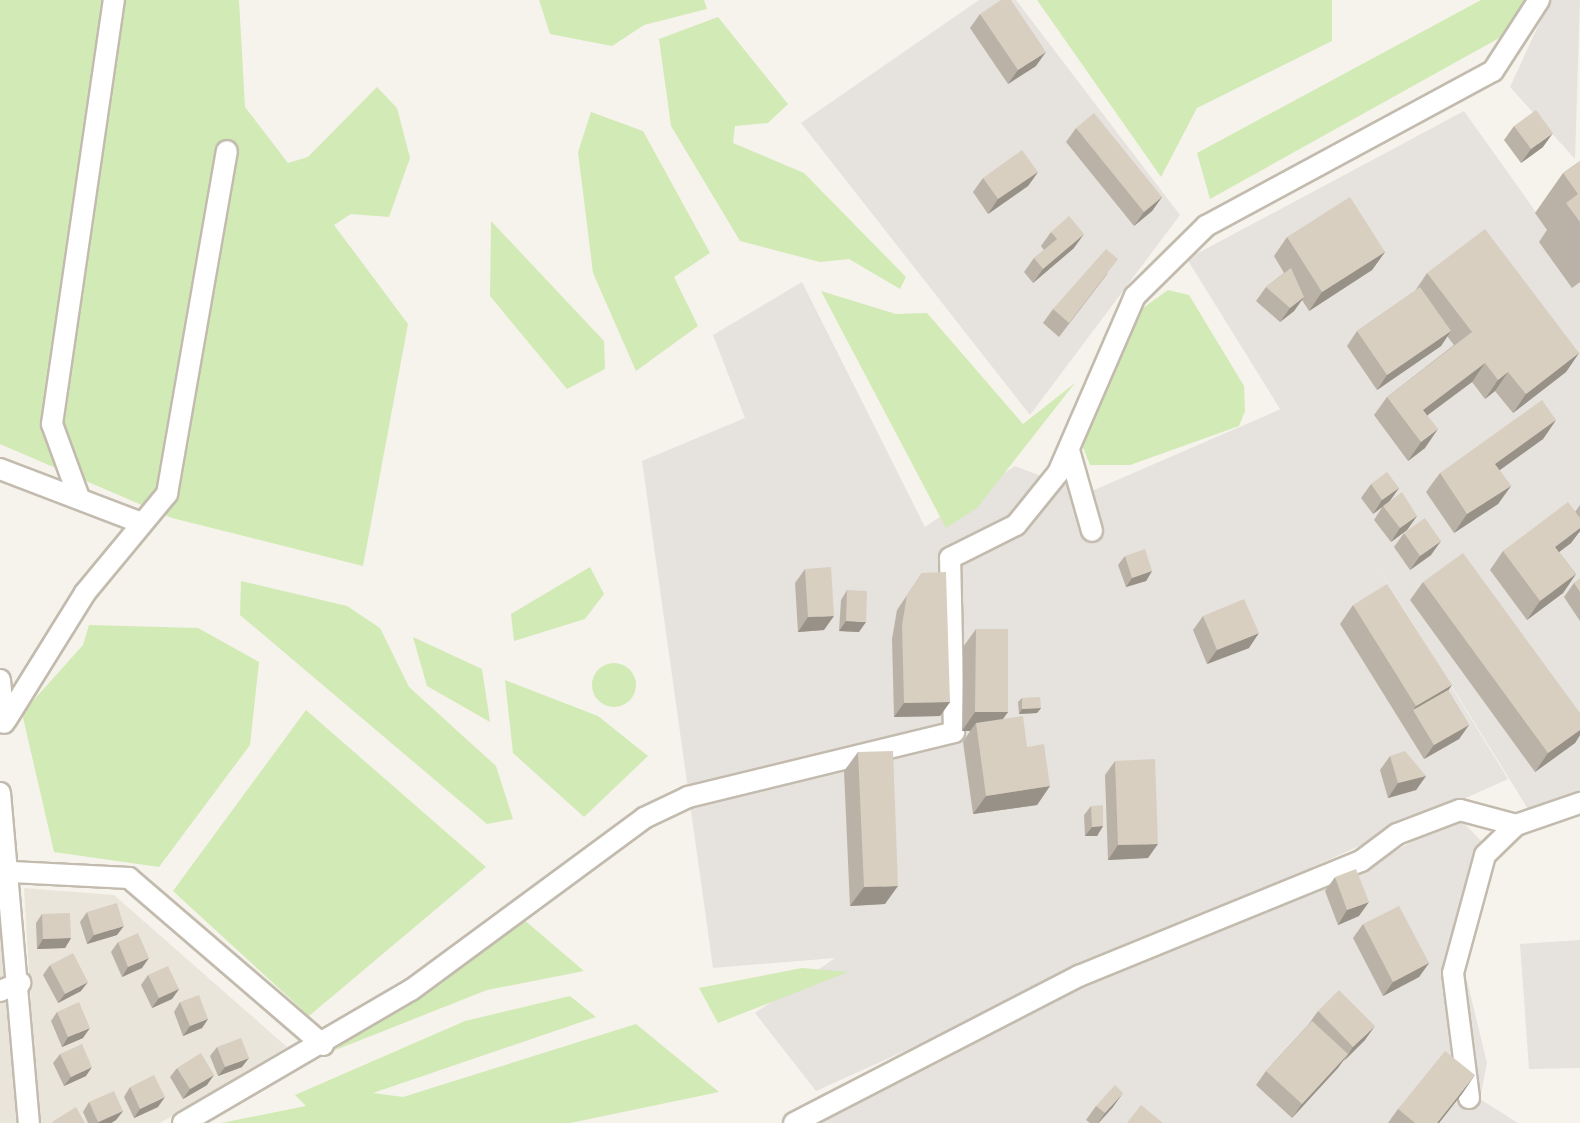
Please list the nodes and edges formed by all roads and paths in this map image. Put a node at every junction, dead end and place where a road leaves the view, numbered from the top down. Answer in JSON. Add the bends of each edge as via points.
{"nodes":[{"id":1,"x":114,"y":0,"type":"edge"},
{"id":2,"x":1540,"y":0,"type":"edge"},
{"id":3,"x":227,"y":151,"type":"dead end"},
{"id":4,"x":1069,"y":450,"type":"junction"},
{"id":5,"x":0,"y":469,"type":"edge"},
{"id":6,"x":78,"y":495,"type":"junction"},
{"id":7,"x":140,"y":522,"type":"junction"},
{"id":8,"x":1092,"y":530,"type":"dead end"},
{"id":9,"x":0,"y":680,"type":"edge"},
{"id":10,"x":3,"y":726,"type":"edge"},
{"id":11,"x":0,"y":793,"type":"edge"},
{"id":12,"x":1580,"y":803,"type":"edge"},
{"id":13,"x":1516,"y":824,"type":"junction"},
{"id":14,"x":12,"y":872,"type":"junction"},
{"id":15,"x":10,"y":987,"type":"edge"},
{"id":16,"x":323,"y":1045,"type":"junction"},
{"id":17,"x":1469,"y":1098,"type":"edge"},
{"id":18,"x":193,"y":1121,"type":"edge"},
{"id":19,"x":29,"y":1123,"type":"edge"},
{"id":20,"x":794,"y":1123,"type":"edge"}],
"edges":[{"from":1,"to":6,"type":"street","via":[[52,424]]},
{"from":2,"to":4,"type":"street","via":[[1492,71],[1286,177],[1172,252],[1135,296]]},
{"from":3,"to":7,"type":"street","via":[[166,494]]},
{"from":4,"to":8,"type":"street"},
{"from":4,"to":16,"type":"street","via":[[1016,525],[950,558],[954,732],[688,797],[644,818]]},
{"from":5,"to":6,"type":"street"},
{"from":6,"to":7,"type":"street"},
{"from":7,"to":10,"type":"street"},
{"from":9,"to":10,"type":"street"},
{"from":11,"to":14,"type":"street"},
{"from":12,"to":13,"type":"street"},
{"from":13,"to":17,"type":"street","via":[[1485,855],[1452,973]]},
{"from":13,"to":20,"type":"street","via":[[1460,810],[1398,834],[1361,861],[1079,976]]},
{"from":14,"to":15,"type":"street"},
{"from":14,"to":16,"type":"street","via":[[129,878]]},
{"from":15,"to":19,"type":"street"},
{"from":16,"to":18,"type":"street"}]}
